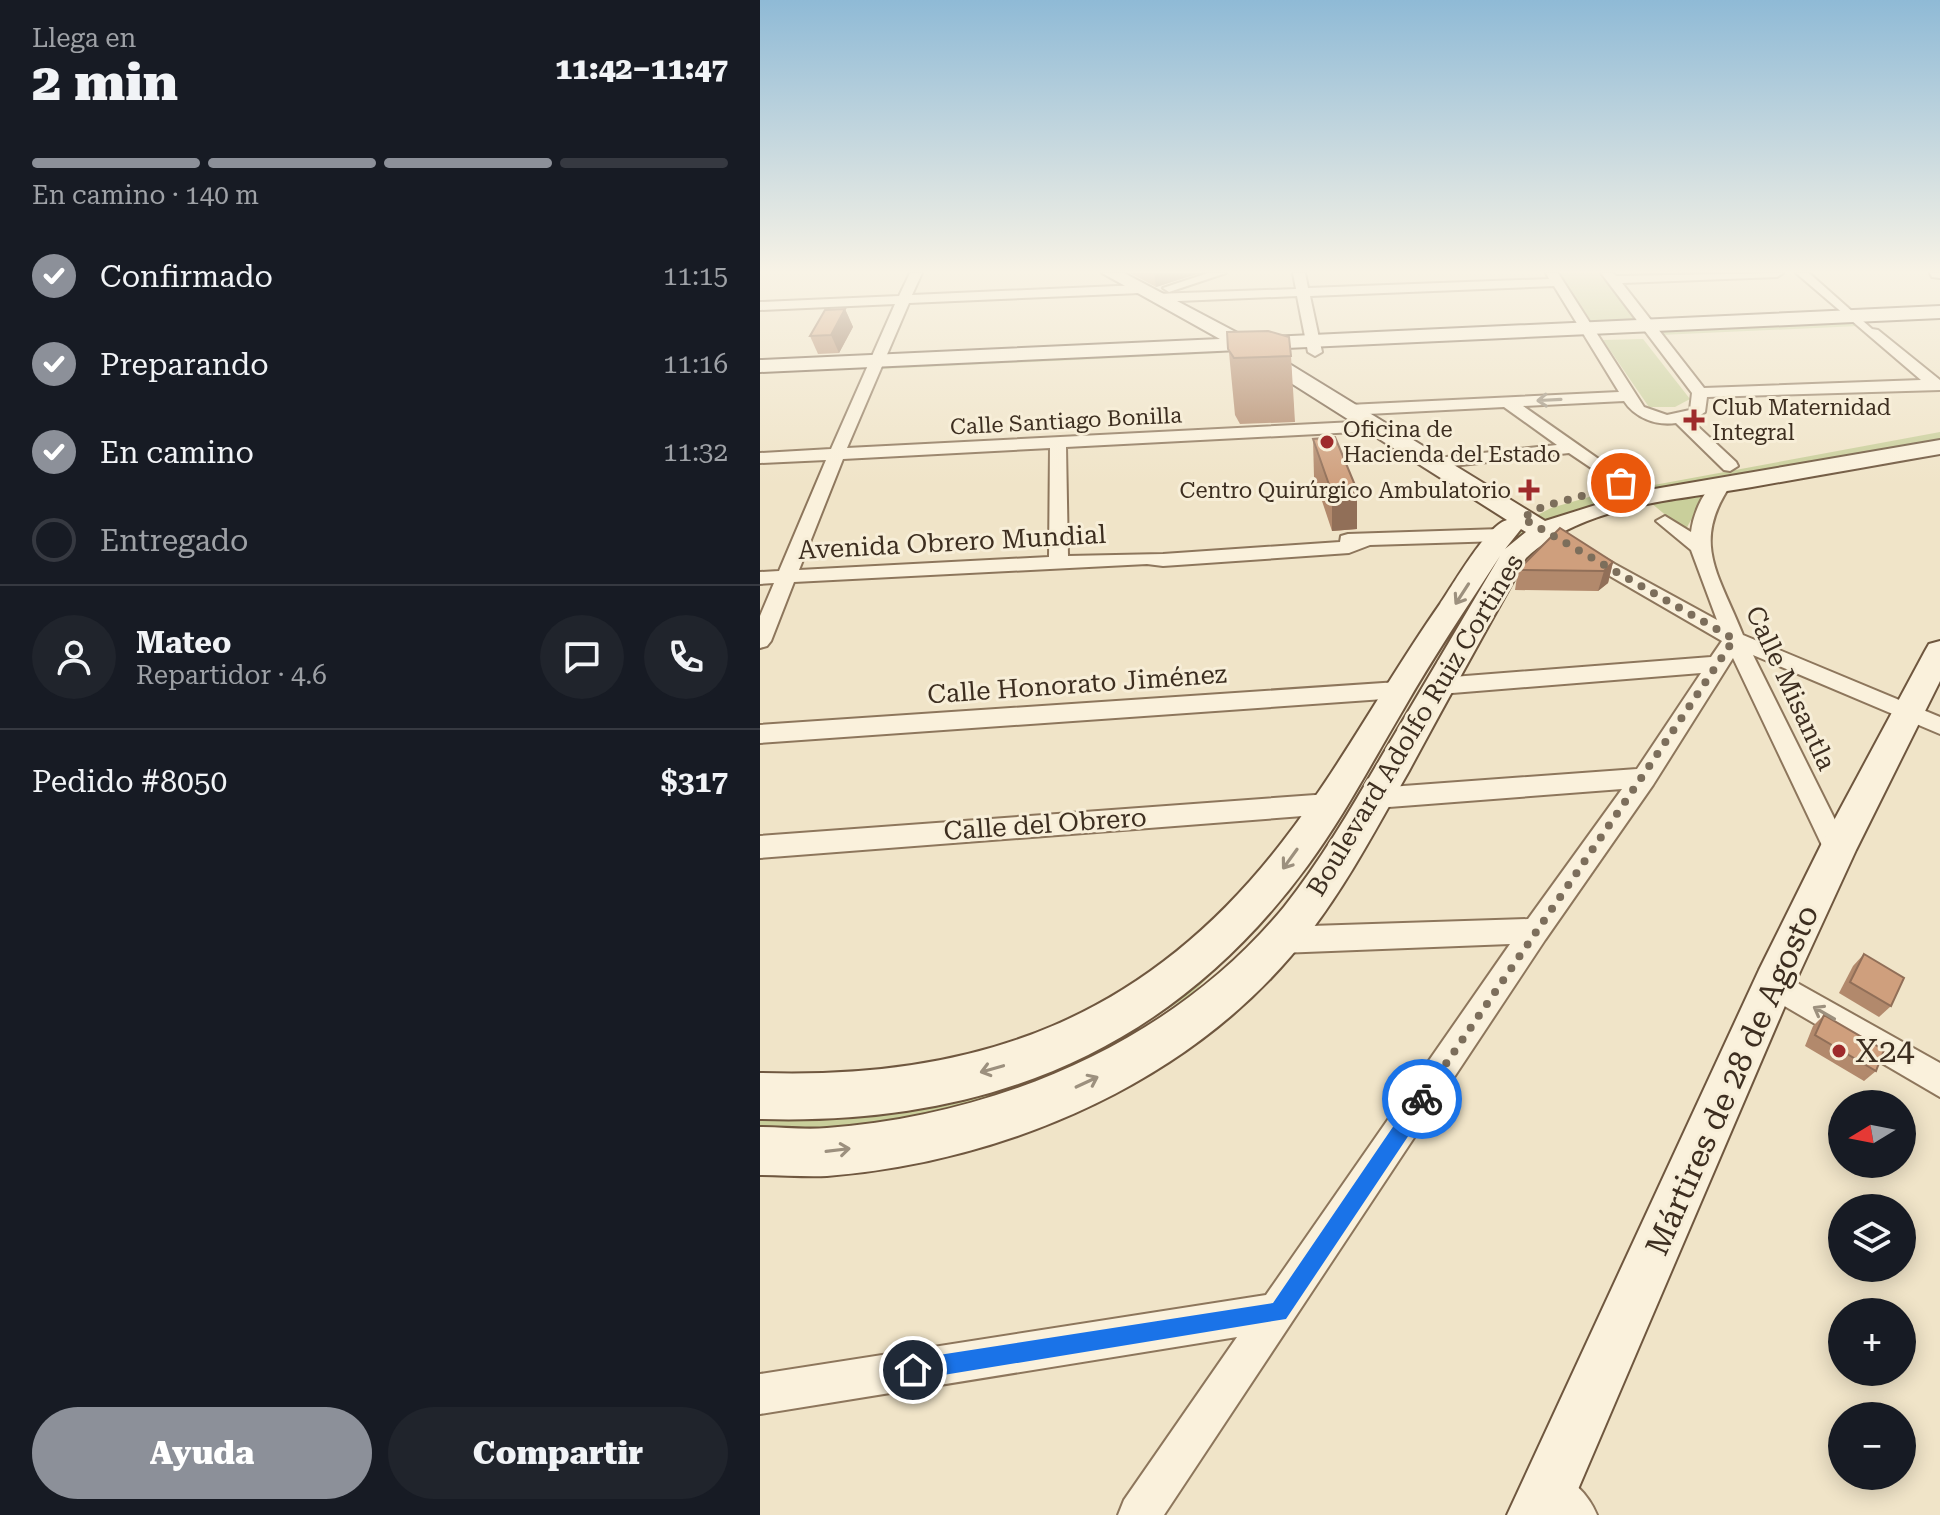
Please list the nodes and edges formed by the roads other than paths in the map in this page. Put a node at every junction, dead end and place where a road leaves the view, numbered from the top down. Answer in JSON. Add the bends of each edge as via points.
{"nodes":[{"id":1,"x":884,"y":344,"type":"edge"},
{"id":2,"x":1241,"y":344,"type":"edge"},
{"id":3,"x":1357,"y":344,"type":"edge"},
{"id":4,"x":1597,"y":344,"type":"edge"},
{"id":5,"x":1661,"y":344,"type":"edge"},
{"id":6,"x":1886,"y":344,"type":"edge"},
{"id":7,"x":1314,"y":346,"type":"joint"},
{"id":8,"x":1251,"y":349,"type":"junction"},
{"id":9,"x":760,"y":366,"type":"edge"},
{"id":10,"x":874,"y":366,"type":"junction"},
{"id":11,"x":760,"y":377,"type":"edge"},
{"id":12,"x":1936,"y":385,"type":"edge"},
{"id":13,"x":1700,"y":393,"type":"junction"},
{"id":14,"x":1627,"y":396,"type":"junction"},
{"id":15,"x":1507,"y":402,"type":"junction"},
{"id":16,"x":1348,"y":410,"type":"junction"},
{"id":17,"x":1681,"y":419,"type":"junction"},
{"id":18,"x":1374,"y":426,"type":"junction"},
{"id":19,"x":1940,"y":432,"type":"edge"},
{"id":20,"x":1058,"y":443,"type":"junction"},
{"id":21,"x":1940,"y":447,"type":"edge"},
{"id":22,"x":1572,"y":448,"type":"junction"},
{"id":23,"x":837,"y":454,"type":"junction"},
{"id":24,"x":760,"y":458,"type":"edge"},
{"id":25,"x":1434,"y":463,"type":"junction"},
{"id":26,"x":1726,"y":475,"type":"junction"},
{"id":27,"x":1624,"y":485,"type":"junction"},
{"id":28,"x":1665,"y":521,"type":"dead end"},
{"id":29,"x":1522,"y":528,"type":"junction"},
{"id":30,"x":1699,"y":547,"type":"junction"},
{"id":31,"x":1059,"y":564,"type":"junction"},
{"id":32,"x":788,"y":576,"type":"junction"},
{"id":33,"x":760,"y":578,"type":"edge"},
{"id":34,"x":760,"y":641,"type":"edge"},
{"id":35,"x":1940,"y":651,"type":"edge"},
{"id":36,"x":1726,"y":652,"type":"junction"},
{"id":37,"x":1440,"y":686,"type":"junction"},
{"id":38,"x":1398,"y":690,"type":"junction"},
{"id":39,"x":1924,"y":720,"type":"edge"},
{"id":40,"x":760,"y":734,"type":"edge"},
{"id":41,"x":1644,"y":778,"type":"junction"},
{"id":42,"x":1376,"y":798,"type":"junction"},
{"id":43,"x":1329,"y":804,"type":"junction"},
{"id":44,"x":760,"y":847,"type":"edge"},
{"id":45,"x":1837,"y":850,"type":"junction"},
{"id":46,"x":1535,"y":931,"type":"junction"},
{"id":47,"x":1280,"y":940,"type":"junction"},
{"id":48,"x":1774,"y":984,"type":"junction"},
{"id":49,"x":1940,"y":1081,"type":"edge"},
{"id":50,"x":760,"y":1096,"type":"edge"},
{"id":51,"x":760,"y":1151,"type":"edge"},
{"id":52,"x":1279,"y":1312,"type":"junction"},
{"id":53,"x":760,"y":1394,"type":"edge"},
{"id":54,"x":1554,"y":1506,"type":"edge"},
{"id":55,"x":1139,"y":1515,"type":"edge"}],
"edges":[{"from":1,"to":10,"type":"street"},
{"from":2,"to":8,"type":"main road"},
{"from":3,"to":7,"type":"main road"},
{"from":4,"to":14,"type":"street"},
{"from":5,"to":13,"type":"street"},
{"from":6,"to":12,"type":"street"},
{"from":7,"to":8,"type":"main road"},
{"from":8,"to":10,"type":"main road"},
{"from":8,"to":16,"type":"main road"},
{"from":9,"to":10,"type":"main road"},
{"from":10,"to":11,"type":"main road"},
{"from":10,"to":23,"type":"street"},
{"from":12,"to":13,"type":"street"},
{"from":13,"to":17,"type":"street","via":[[1697,412]]},
{"from":14,"to":15,"type":"street","one_way":true},
{"from":14,"to":17,"type":"street","via":[[1651,416]]},
{"from":15,"to":16,"type":"street"},
{"from":15,"to":22,"type":"street"},
{"from":16,"to":18,"type":"main road"},
{"from":17,"to":26,"type":"street"},
{"from":18,"to":20,"type":"street","name":"Calle Santiago Bonilla"},
{"from":18,"to":25,"type":"main road"},
{"from":19,"to":26,"type":"main road","name":"Boulevard Adolfo Ruiz Cortines"},
{"from":20,"to":23,"type":"street","name":"Calle Santiago Bonilla"},
{"from":20,"to":31,"type":"street"},
{"from":21,"to":26,"type":"main road","name":"Boulevard Adolfo Ruiz Cortines"},
{"from":22,"to":25,"type":"street"},
{"from":22,"to":27,"type":"street"},
{"from":23,"to":24,"type":"street","name":"Calle Santiago Bonilla"},
{"from":23,"to":32,"type":"street"},
{"from":25,"to":29,"type":"main road"},
{"from":26,"to":27,"type":"main road","name":"Boulevard Adolfo Ruiz Cortines"},
{"from":26,"to":29,"type":"main road","name":"Boulevard Adolfo Ruiz Cortines"},
{"from":26,"to":30,"type":"street","via":[[1709,502]]},
{"from":27,"to":29,"type":"main road","name":"Boulevard Adolfo Ruiz Cortines","via":[[1544,506]]},
{"from":28,"to":30,"type":"street"},
{"from":29,"to":31,"type":"street","name":"Avenida Obrero Mundial","via":[[1349,547]]},
{"from":29,"to":36,"type":"street"},
{"from":29,"to":37,"type":"main road","name":"Boulevard Adolfo Ruiz Cortines","via":[[1515,554]]},
{"from":29,"to":38,"type":"main road","name":"Boulevard Adolfo Ruiz Cortines","one_way":true},
{"from":30,"to":36,"type":"street","name":"Calle Misantla"},
{"from":31,"to":32,"type":"street","name":"Avenida Obrero Mundial"},
{"from":32,"to":33,"type":"street","name":"Avenida Obrero Mundial"},
{"from":32,"to":34,"type":"street"},
{"from":35,"to":39,"type":"main road","name":"Mártires de 28 de Agosto"},
{"from":36,"to":37,"type":"street"},
{"from":36,"to":39,"type":"street"},
{"from":36,"to":41,"type":"street"},
{"from":36,"to":45,"type":"street","name":"Calle Misantla"},
{"from":37,"to":42,"type":"main road","name":"Boulevard Adolfo Ruiz Cortines"},
{"from":38,"to":40,"type":"street","name":"Calle Honorato Jiménez"},
{"from":38,"to":43,"type":"main road","name":"Boulevard Adolfo Ruiz Cortines"},
{"from":39,"to":45,"type":"main road","name":"Mártires de 28 de Agosto"},
{"from":41,"to":42,"type":"street"},
{"from":41,"to":46,"type":"street"},
{"from":42,"to":47,"type":"main road","name":"Boulevard Adolfo Ruiz Cortines","via":[[1316,894]]},
{"from":43,"to":44,"type":"street","name":"Calle del Obrero"},
{"from":43,"to":50,"type":"main road","name":"Boulevard Adolfo Ruiz Cortines","one_way":true,"via":[[1279,874],[1183,969],[1124,1013],[1063,1045],[993,1070],[915,1087],[840,1098]]},
{"from":45,"to":48,"type":"main road","name":"Mártires de 28 de Agosto"},
{"from":46,"to":47,"type":"street"},
{"from":46,"to":52,"type":"street"},
{"from":51,"to":47,"type":"main road","name":"Boulevard Adolfo Ruiz Cortines","one_way":true,"via":[[826,1152],[907,1142],[1003,1116],[1087,1083],[1162,1044],[1232,990]]},
{"from":49,"to":48,"type":"street","one_way":true},
{"from":48,"to":54,"type":"main road","name":"Mártires de 28 de Agosto"},
{"from":52,"to":53,"type":"street"},
{"from":52,"to":55,"type":"street"}]}
